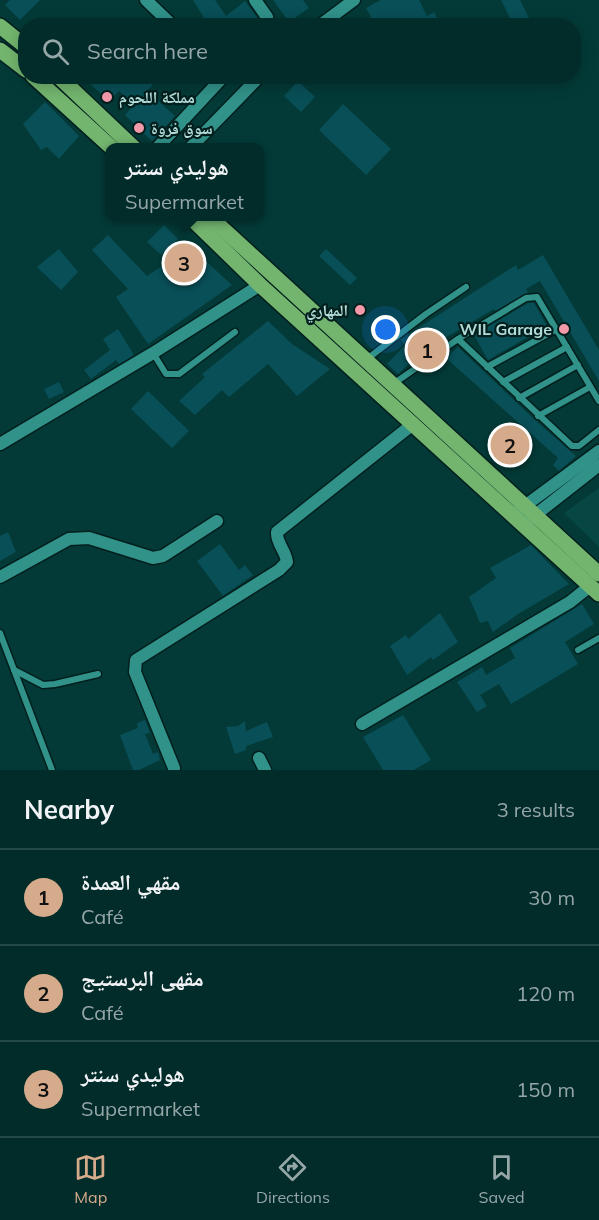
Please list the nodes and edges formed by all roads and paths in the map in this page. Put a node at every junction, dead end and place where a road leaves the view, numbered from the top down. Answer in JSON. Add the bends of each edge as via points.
{"nodes":[{"id":1,"x":146,"y":0,"type":"edge"},
{"id":2,"x":255,"y":0,"type":"edge"},
{"id":3,"x":354,"y":0,"type":"edge"},
{"id":4,"x":165,"y":18,"type":"edge"},
{"id":5,"x":267,"y":18,"type":"edge"},
{"id":6,"x":330,"y":18,"type":"edge"},
{"id":7,"x":0,"y":26,"type":"edge"},
{"id":8,"x":18,"y":41,"type":"edge"},
{"id":9,"x":0,"y":50,"type":"edge"},
{"id":10,"x":18,"y":64,"type":"edge"},
{"id":11,"x":42,"y":84,"type":"edge"},
{"id":12,"x":67,"y":84,"type":"edge"},
{"id":13,"x":216,"y":84,"type":"edge"},
{"id":14,"x":252,"y":84,"type":"edge"},
{"id":15,"x":108,"y":143,"type":"edge"},
{"id":16,"x":130,"y":143,"type":"edge"},
{"id":17,"x":161,"y":143,"type":"edge"},
{"id":18,"x":194,"y":143,"type":"edge"},
{"id":19,"x":194,"y":221,"type":"edge"},
{"id":20,"x":214,"y":221,"type":"edge"},
{"id":21,"x":260,"y":285,"type":"junction"},
{"id":22,"x":466,"y":287,"type":"dead end"},
{"id":23,"x":557,"y":329,"type":"junction"},
{"id":24,"x":236,"y":332,"type":"dead end"},
{"id":25,"x":458,"y":339,"type":"junction"},
{"id":26,"x":567,"y":347,"type":"junction"},
{"id":27,"x":153,"y":353,"type":"junction"},
{"id":28,"x":365,"y":361,"type":"junction"},
{"id":29,"x":578,"y":365,"type":"junction"},
{"id":30,"x":487,"y":367,"type":"junction"},
{"id":31,"x":503,"y":382,"type":"junction"},
{"id":32,"x":392,"y":384,"type":"junction"},
{"id":33,"x":590,"y":387,"type":"junction"},
{"id":34,"x":519,"y":398,"type":"junction"},
{"id":35,"x":599,"y":401,"type":"edge"},
{"id":36,"x":538,"y":416,"type":"junction"},
{"id":37,"x":412,"y":424,"type":"junction"},
{"id":38,"x":599,"y":430,"type":"edge"},
{"id":39,"x":0,"y":444,"type":"edge"},
{"id":40,"x":599,"y":451,"type":"edge"},
{"id":41,"x":599,"y":465,"type":"edge"},
{"id":42,"x":524,"y":515,"type":"junction"},
{"id":43,"x":217,"y":521,"type":"dead end"},
{"id":44,"x":0,"y":577,"type":"edge"},
{"id":45,"x":596,"y":584,"type":"edge"},
{"id":46,"x":0,"y":633,"type":"edge"},
{"id":47,"x":599,"y":638,"type":"edge"},
{"id":48,"x":578,"y":650,"type":"dead end"},
{"id":49,"x":14,"y":669,"type":"junction"},
{"id":50,"x":98,"y":674,"type":"dead end"},
{"id":51,"x":362,"y":724,"type":"dead end"},
{"id":52,"x":174,"y":768,"type":"dead end"},
{"id":53,"x":52,"y":770,"type":"edge"}],
"edges":[{"from":1,"to":4,"type":"street"},
{"from":2,"to":5,"type":"street"},
{"from":3,"to":6,"type":"street"},
{"from":7,"to":8,"type":"main road"},
{"from":9,"to":10,"type":"main road"},
{"from":11,"to":15,"type":"main road"},
{"from":12,"to":16,"type":"main road"},
{"from":13,"to":17,"type":"street"},
{"from":14,"to":18,"type":"street"},
{"from":19,"to":21,"type":"main road"},
{"from":20,"to":28,"type":"main road"},
{"from":21,"to":27,"type":"street"},
{"from":21,"to":37,"type":"main road"},
{"from":22,"to":28,"type":"lane"},
{"from":23,"to":25,"type":"lane","via":[[537,297],[531,296]]},
{"from":23,"to":26,"type":"lane"},
{"from":23,"to":30,"type":"lane"},
{"from":24,"to":27,"type":"lane","via":[[179,374],[166,374]]},
{"from":25,"to":30,"type":"lane"},
{"from":25,"to":32,"type":"lane"},
{"from":26,"to":29,"type":"lane"},
{"from":26,"to":31,"type":"lane"},
{"from":27,"to":39,"type":"street"},
{"from":28,"to":32,"type":"main road"},
{"from":29,"to":33,"type":"lane"},
{"from":29,"to":34,"type":"lane"},
{"from":30,"to":31,"type":"lane"},
{"from":31,"to":34,"type":"lane"},
{"from":32,"to":42,"type":"main road"},
{"from":33,"to":35,"type":"lane"},
{"from":33,"to":36,"type":"lane"},
{"from":34,"to":36,"type":"lane"},
{"from":36,"to":38,"type":"lane","via":[[574,447]]},
{"from":37,"to":42,"type":"main road"},
{"from":37,"to":52,"type":"street","via":[[277,532],[287,562],[279,570],[136,660],[135,672]]},
{"from":40,"to":42,"type":"street"},
{"from":41,"to":42,"type":"street"},
{"from":42,"to":45,"type":"main road"},
{"from":43,"to":44,"type":"street","via":[[163,556],[153,558],[89,538],[69,539]]},
{"from":45,"to":51,"type":"street"},
{"from":46,"to":49,"type":"lane"},
{"from":47,"to":48,"type":"lane"},
{"from":49,"to":50,"type":"lane","via":[[43,685]]},
{"from":49,"to":53,"type":"lane"}]}
